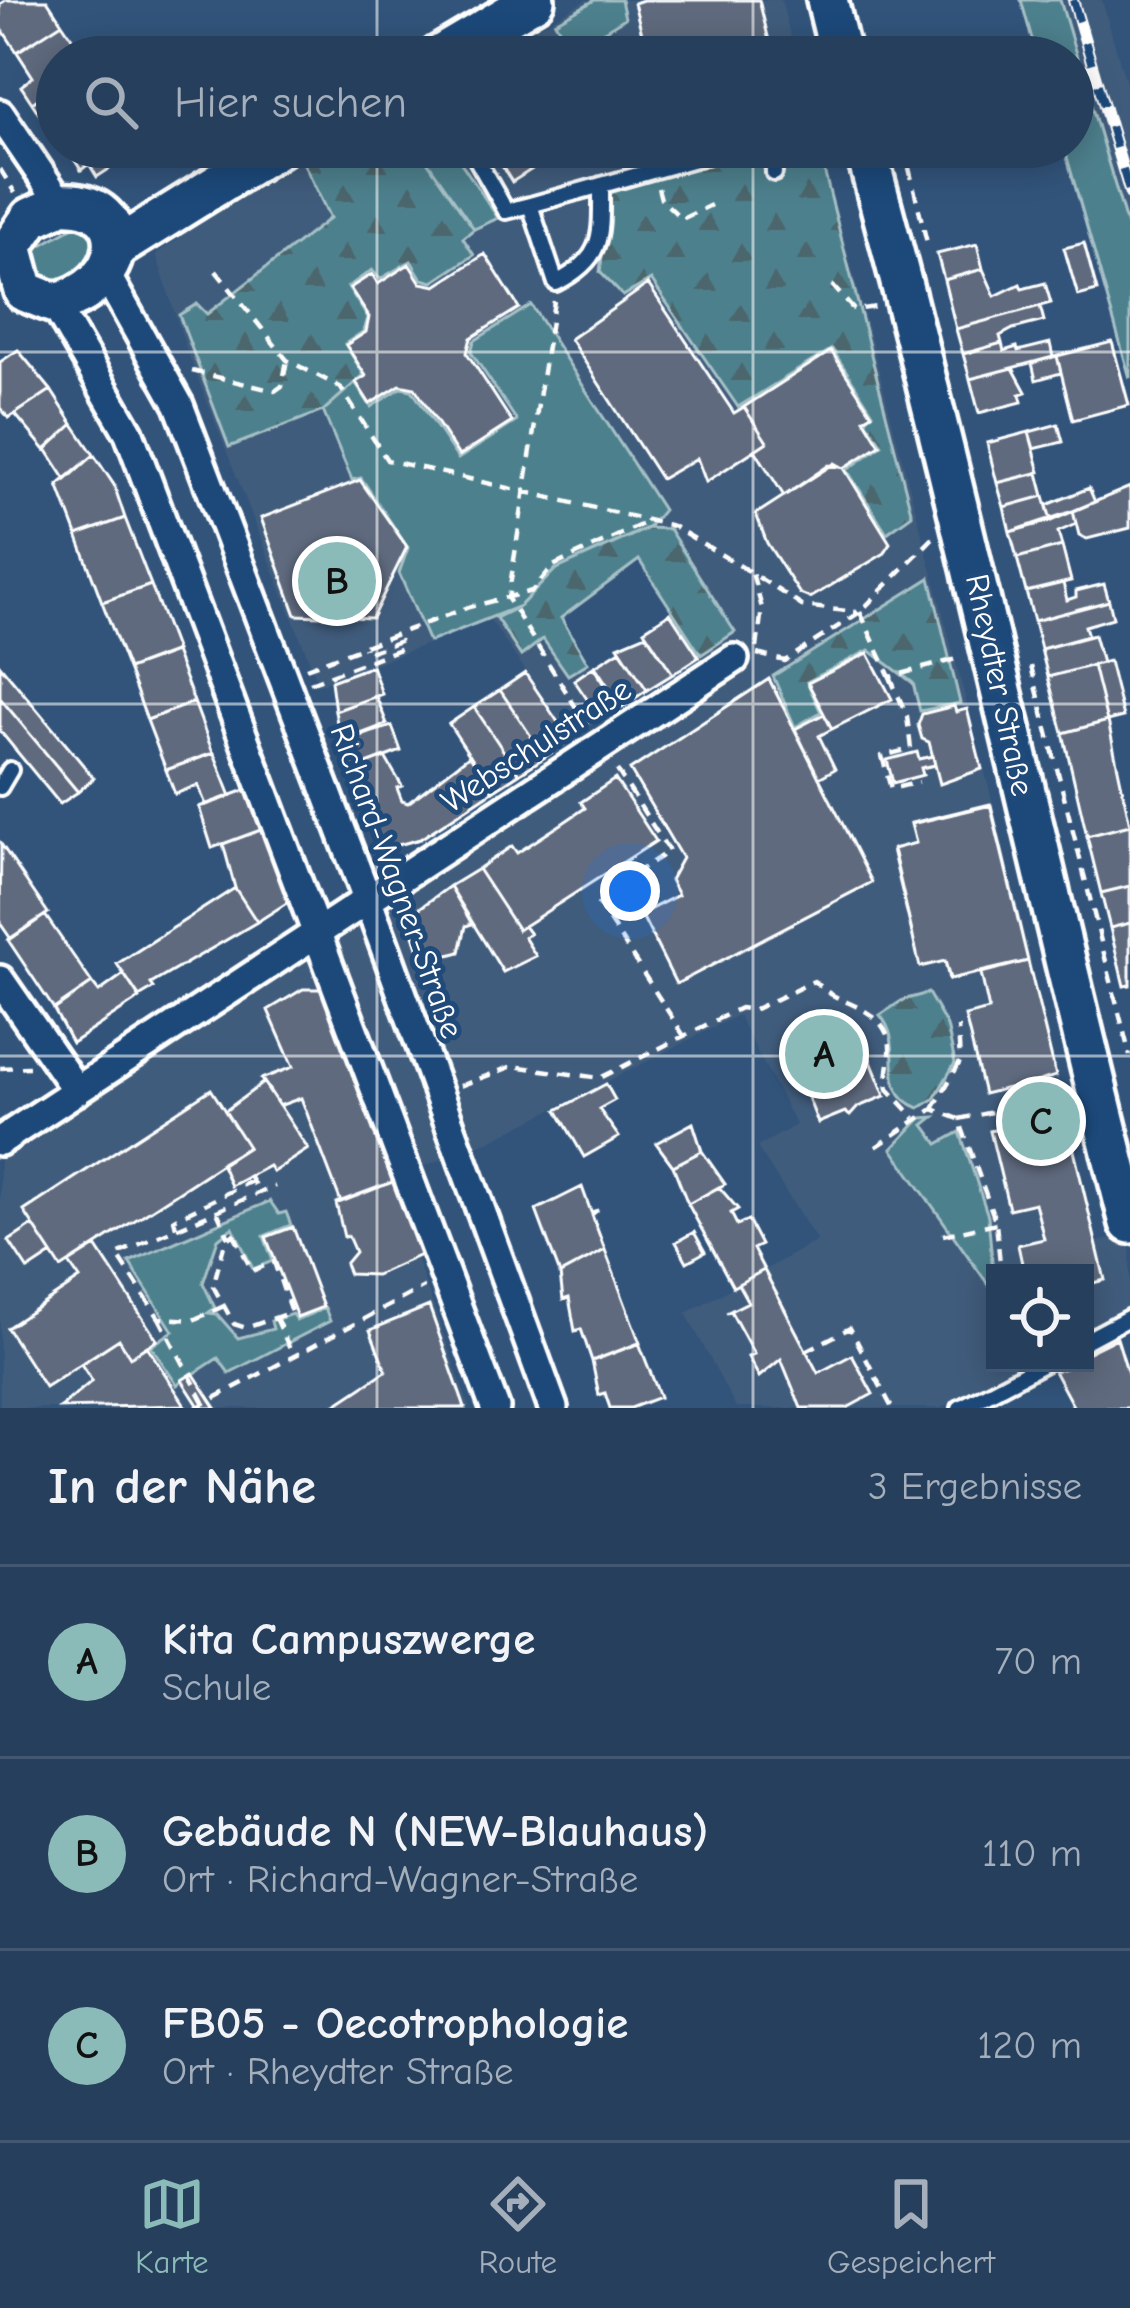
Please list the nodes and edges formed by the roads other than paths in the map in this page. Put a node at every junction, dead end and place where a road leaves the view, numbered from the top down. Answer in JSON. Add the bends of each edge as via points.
{"nodes":[{"id":1,"x":534,"y":0,"type":"edge"},
{"id":2,"x":827,"y":0,"type":"edge"},
{"id":3,"x":473,"y":36,"type":"edge"},
{"id":4,"x":836,"y":36,"type":"edge"},
{"id":5,"x":0,"y":114,"type":"edge"},
{"id":6,"x":36,"y":167,"type":"edge"},
{"id":7,"x":37,"y":168,"type":"edge"},
{"id":8,"x":241,"y":168,"type":"edge"},
{"id":9,"x":482,"y":168,"type":"edge"},
{"id":10,"x":664,"y":168,"type":"edge"},
{"id":11,"x":774,"y":168,"type":"edge"},
{"id":12,"x":871,"y":168,"type":"edge"},
{"id":13,"x":774,"y":173,"type":"dead end"},
{"id":14,"x":601,"y":185,"type":"junction"},
{"id":15,"x":61,"y":204,"type":"junction"},
{"id":16,"x":530,"y":206,"type":"junction"},
{"id":17,"x":109,"y":248,"type":"junction"},
{"id":18,"x":15,"y":271,"type":"edge"},
{"id":19,"x":746,"y":656,"type":"road end"},
{"id":20,"x":10,"y":770,"type":"dead end"},
{"id":21,"x":0,"y":787,"type":"edge"},
{"id":22,"x":368,"y":898,"type":"junction"},
{"id":23,"x":317,"y":929,"type":"junction"},
{"id":24,"x":0,"y":980,"type":"edge"},
{"id":25,"x":77,"y":1091,"type":"junction"},
{"id":26,"x":0,"y":1141,"type":"edge"},
{"id":27,"x":1130,"y":1223,"type":"edge"},
{"id":28,"x":1130,"y":1317,"type":"edge"},
{"id":29,"x":1094,"y":1336,"type":"edge"},
{"id":30,"x":1028,"y":1372,"type":"edge"},
{"id":31,"x":548,"y":1395,"type":"edge"},
{"id":32,"x":494,"y":1405,"type":"edge"},
{"id":33,"x":960,"y":1408,"type":"edge"}],
"edges":[{"from":1,"to":3,"type":"main road"},
{"from":2,"to":4,"type":"main road"},
{"from":5,"to":6,"type":"street"},
{"from":7,"to":15,"type":"street"},
{"from":8,"to":17,"type":"main road","via":[[176,188]]},
{"from":9,"to":16,"type":"lane","via":[[506,211]]},
{"from":10,"to":14,"type":"lane"},
{"from":11,"to":13,"type":"lane"},
{"from":12,"to":27,"type":"main road","name":"Rheydter Straße"},
{"from":14,"to":16,"type":"lane"},
{"from":14,"to":16,"type":"lane","via":[[601,238],[585,268],[556,284]]},
{"from":15,"to":17,"type":"main road","via":[[84,205]]},
{"from":15,"to":18,"type":"main road","via":[[32,218]]},
{"from":17,"to":18,"type":"main road","via":[[83,295]]},
{"from":17,"to":22,"type":"street","name":"Richard-Wagner-Straße","via":[[179,405]]},
{"from":18,"to":23,"type":"street","name":"Richard-Wagner-Straße","via":[[129,433]]},
{"from":19,"to":22,"type":"street","name":"Webschulstraße"},
{"from":20,"to":21,"type":"lane"},
{"from":22,"to":23,"type":"street","name":"Webschulstraße"},
{"from":22,"to":31,"type":"street","name":"Richard-Wagner-Straße"},
{"from":23,"to":25,"type":"street","name":"Webschulstraße"},
{"from":23,"to":32,"type":"street","name":"Richard-Wagner-Straße"},
{"from":24,"to":25,"type":"street"},
{"from":25,"to":26,"type":"street","name":"Webschulstraße"},
{"from":28,"to":29,"type":"lane"},
{"from":30,"to":33,"type":"lane"},
{"from":31,"to":32,"type":"street","name":"Richard-Wagner-Straße"}]}
